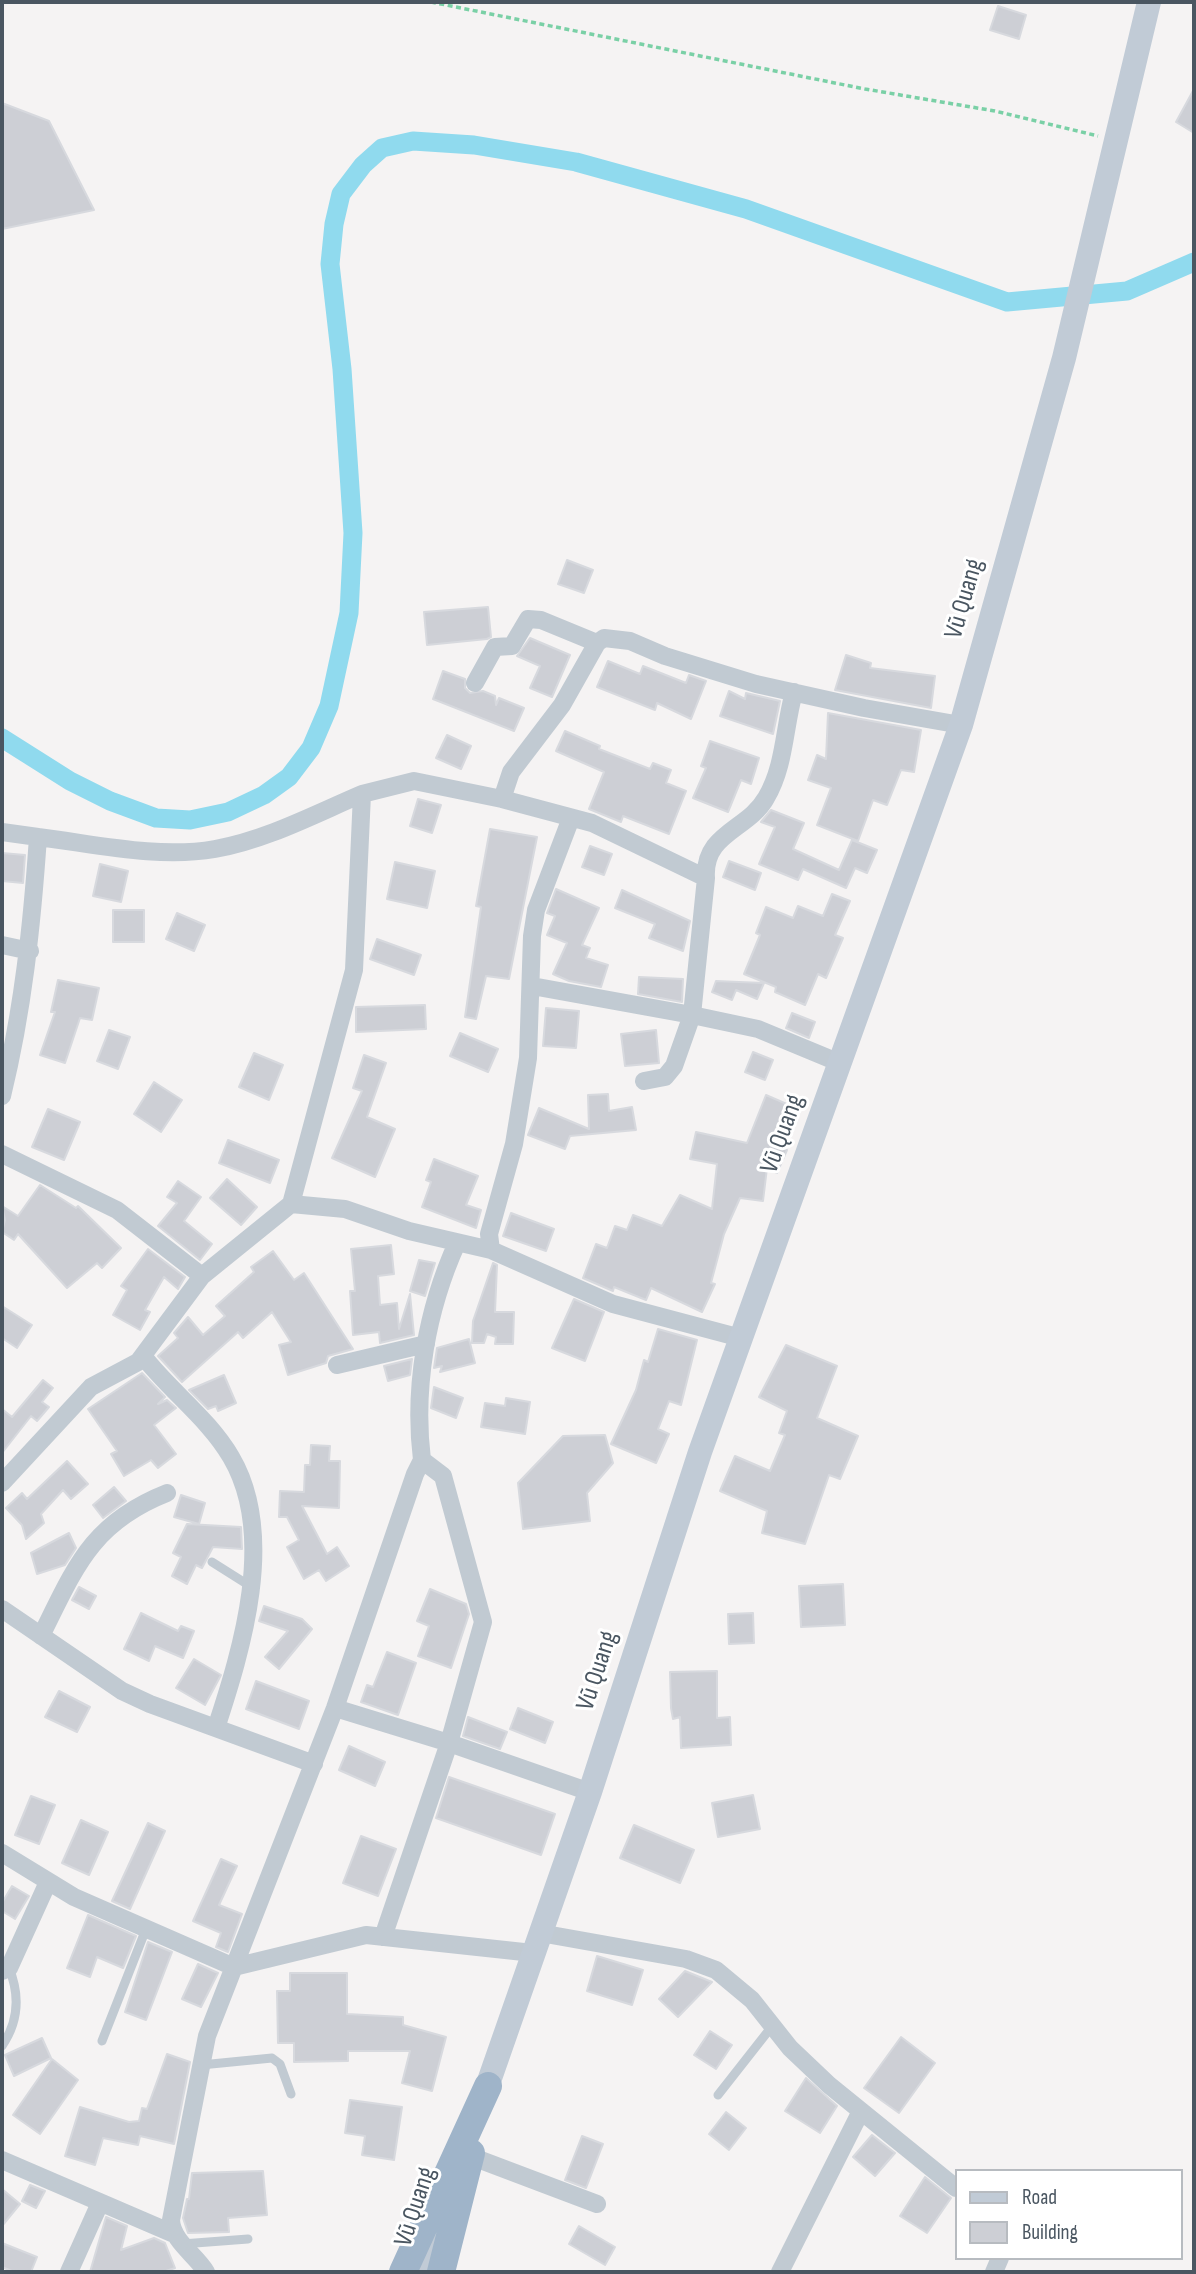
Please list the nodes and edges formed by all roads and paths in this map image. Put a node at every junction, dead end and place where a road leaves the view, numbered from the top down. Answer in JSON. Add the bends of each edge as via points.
{"nodes":[{"id":1,"x":431,"y":2,"type":"edge"},
{"id":2,"x":1149,"y":2,"type":"edge"},
{"id":3,"x":1116,"y":141,"type":"junction"},
{"id":4,"x":597,"y":643,"type":"junction"},
{"id":5,"x":475,"y":683,"type":"dead end"},
{"id":6,"x":794,"y":692,"type":"junction"},
{"id":7,"x":961,"y":725,"type":"junction"},
{"id":8,"x":362,"y":794,"type":"junction"},
{"id":9,"x":502,"y":799,"type":"junction"},
{"id":10,"x":571,"y":818,"type":"junction"},
{"id":11,"x":2,"y":832,"type":"edge"},
{"id":12,"x":38,"y":836,"type":"junction"},
{"id":13,"x":706,"y":878,"type":"junction"},
{"id":14,"x":2,"y":945,"type":"edge"},
{"id":15,"x":30,"y":951,"type":"junction"},
{"id":16,"x":532,"y":986,"type":"junction"},
{"id":17,"x":692,"y":1014,"type":"junction"},
{"id":18,"x":840,"y":1063,"type":"junction"},
{"id":19,"x":644,"y":1081,"type":"dead end"},
{"id":20,"x":2,"y":1096,"type":"edge"},
{"id":21,"x":2,"y":1154,"type":"edge"},
{"id":22,"x":291,"y":1204,"type":"junction"},
{"id":23,"x":457,"y":1243,"type":"junction"},
{"id":24,"x":491,"y":1250,"type":"junction"},
{"id":25,"x":202,"y":1276,"type":"junction"},
{"id":26,"x":741,"y":1338,"type":"junction"},
{"id":27,"x":426,"y":1343,"type":"junction"},
{"id":28,"x":143,"y":1356,"type":"junction"},
{"id":29,"x":337,"y":1365,"type":"dead end"},
{"id":30,"x":422,"y":1460,"type":"junction"},
{"id":31,"x":2,"y":1483,"type":"edge"},
{"id":32,"x":167,"y":1493,"type":"dead end"},
{"id":33,"x":212,"y":1562,"type":"dead end"},
{"id":34,"x":250,"y":1586,"type":"junction"},
{"id":35,"x":2,"y":1609,"type":"edge"},
{"id":36,"x":41,"y":1636,"type":"junction"},
{"id":37,"x":335,"y":1708,"type":"junction"},
{"id":38,"x":216,"y":1728,"type":"junction"},
{"id":39,"x":449,"y":1743,"type":"junction"},
{"id":40,"x":314,"y":1764,"type":"junction"},
{"id":41,"x":590,"y":1792,"type":"junction"},
{"id":42,"x":2,"y":1853,"type":"edge"},
{"id":43,"x":48,"y":1882,"type":"junction"},
{"id":44,"x":146,"y":1929,"type":"junction"},
{"id":45,"x":383,"y":1937,"type":"junction"},
{"id":46,"x":536,"y":1943,"type":"junction"},
{"id":47,"x":234,"y":1967,"type":"junction"},
{"id":48,"x":6,"y":1970,"type":"edge"},
{"id":49,"x":773,"y":2025,"type":"junction"},
{"id":50,"x":102,"y":2041,"type":"dead end"},
{"id":51,"x":2,"y":2046,"type":"edge"},
{"id":52,"x":200,"y":2065,"type":"junction"},
{"id":53,"x":488,"y":2086,"type":"junction"},
{"id":54,"x":291,"y":2094,"type":"dead end"},
{"id":55,"x":718,"y":2095,"type":"dead end"},
{"id":56,"x":862,"y":2110,"type":"junction"},
{"id":57,"x":470,"y":2156,"type":"junction"},
{"id":58,"x":2,"y":2160,"type":"edge"},
{"id":59,"x":954,"y":2186,"type":"edge"},
{"id":60,"x":100,"y":2203,"type":"junction"},
{"id":61,"x":597,"y":2204,"type":"dead end"},
{"id":62,"x":178,"y":2239,"type":"junction"},
{"id":63,"x":248,"y":2239,"type":"dead end"},
{"id":64,"x":69,"y":2272,"type":"edge"},
{"id":65,"x":206,"y":2272,"type":"edge"},
{"id":66,"x":403,"y":2272,"type":"edge"},
{"id":67,"x":425,"y":2272,"type":"edge"},
{"id":68,"x":441,"y":2272,"type":"edge"},
{"id":69,"x":780,"y":2272,"type":"edge"}],
"edges":[{"from":1,"to":3,"type":"path","via":[[995,111]]},
{"from":2,"to":3,"type":"main road","name":"Vũ Quang"},
{"from":3,"to":7,"type":"main road","name":"Vũ Quang","via":[[1065,358]]},
{"from":4,"to":5,"type":"street","via":[[528,618],[512,646],[495,647]]},
{"from":4,"to":6,"type":"street","via":[[616,637],[713,672]]},
{"from":4,"to":9,"type":"street","via":[[562,705],[511,772]]},
{"from":6,"to":7,"type":"street"},
{"from":6,"to":13,"type":"street","via":[[781,763],[765,800],[718,839],[706,865]]},
{"from":7,"to":18,"type":"main road","name":"Vũ Quang"},
{"from":8,"to":9,"type":"street","via":[[414,781]]},
{"from":8,"to":12,"type":"street","via":[[270,833],[216,849],[172,852]]},
{"from":8,"to":22,"type":"street","via":[[354,970]]},
{"from":9,"to":10,"type":"street"},
{"from":10,"to":13,"type":"street","via":[[592,822]]},
{"from":10,"to":16,"type":"street","via":[[536,909]]},
{"from":11,"to":12,"type":"street"},
{"from":12,"to":15,"type":"street"},
{"from":13,"to":17,"type":"street"},
{"from":14,"to":15,"type":"street"},
{"from":15,"to":20,"type":"street"},
{"from":16,"to":17,"type":"street"},
{"from":16,"to":24,"type":"street","via":[[528,1058],[514,1144],[489,1234]]},
{"from":17,"to":18,"type":"street","via":[[758,1029]]},
{"from":17,"to":19,"type":"street","via":[[674,1066],[665,1077]]},
{"from":18,"to":26,"type":"main road","name":"Vũ Quang"},
{"from":21,"to":25,"type":"street","via":[[117,1210]]},
{"from":22,"to":23,"type":"street","via":[[345,1209]]},
{"from":22,"to":25,"type":"street"},
{"from":23,"to":24,"type":"street"},
{"from":23,"to":27,"type":"street","via":[[436,1296]]},
{"from":24,"to":26,"type":"street","via":[[613,1304]]},
{"from":25,"to":28,"type":"street"},
{"from":26,"to":41,"type":"main road","name":"Vũ Quang"},
{"from":27,"to":29,"type":"street"},
{"from":27,"to":30,"type":"street"},
{"from":28,"to":31,"type":"street","via":[[92,1387]]},
{"from":28,"to":34,"type":"street","via":[[225,1449],[242,1479],[251,1530]]},
{"from":30,"to":37,"type":"street"},
{"from":30,"to":39,"type":"street","via":[[443,1476],[483,1622]]},
{"from":32,"to":36,"type":"street","via":[[134,1507],[96,1539],[74,1570]]},
{"from":33,"to":34,"type":"lane"},
{"from":34,"to":38,"type":"street","via":[[244,1637]]},
{"from":35,"to":36,"type":"street"},
{"from":36,"to":38,"type":"street","via":[[122,1691]]},
{"from":37,"to":39,"type":"street"},
{"from":37,"to":40,"type":"street"},
{"from":38,"to":40,"type":"street"},
{"from":39,"to":41,"type":"street"},
{"from":39,"to":45,"type":"street"},
{"from":40,"to":47,"type":"street"},
{"from":41,"to":46,"type":"main road","name":"Vũ Quang"},
{"from":42,"to":43,"type":"street"},
{"from":43,"to":44,"type":"street"},
{"from":43,"to":48,"type":"street"},
{"from":44,"to":47,"type":"street"},
{"from":44,"to":50,"type":"lane"},
{"from":45,"to":46,"type":"street"},
{"from":45,"to":47,"type":"street","via":[[366,1935]]},
{"from":46,"to":49,"type":"street","via":[[703,1965],[740,1989]]},
{"from":46,"to":53,"type":"main road","name":"Vũ Quang"},
{"from":47,"to":52,"type":"street"},
{"from":48,"to":51,"type":"lane","via":[[15,1983],[17,2003],[15,2020]]},
{"from":49,"to":55,"type":"lane"},
{"from":49,"to":56,"type":"street","via":[[799,2058]]},
{"from":52,"to":54,"type":"lane","via":[[272,2058],[280,2064]]},
{"from":52,"to":62,"type":"street","via":[[171,2220]]},
{"from":53,"to":57,"type":"highway"},
{"from":53,"to":66,"type":"highway"},
{"from":53,"to":67,"type":"main road","name":"Vũ Quang"},
{"from":56,"to":59,"type":"street"},
{"from":56,"to":69,"type":"street"},
{"from":57,"to":61,"type":"street"},
{"from":57,"to":68,"type":"highway"},
{"from":58,"to":60,"type":"street"},
{"from":60,"to":62,"type":"street"},
{"from":60,"to":64,"type":"street"},
{"from":62,"to":63,"type":"lane"},
{"from":62,"to":65,"type":"street"}]}
